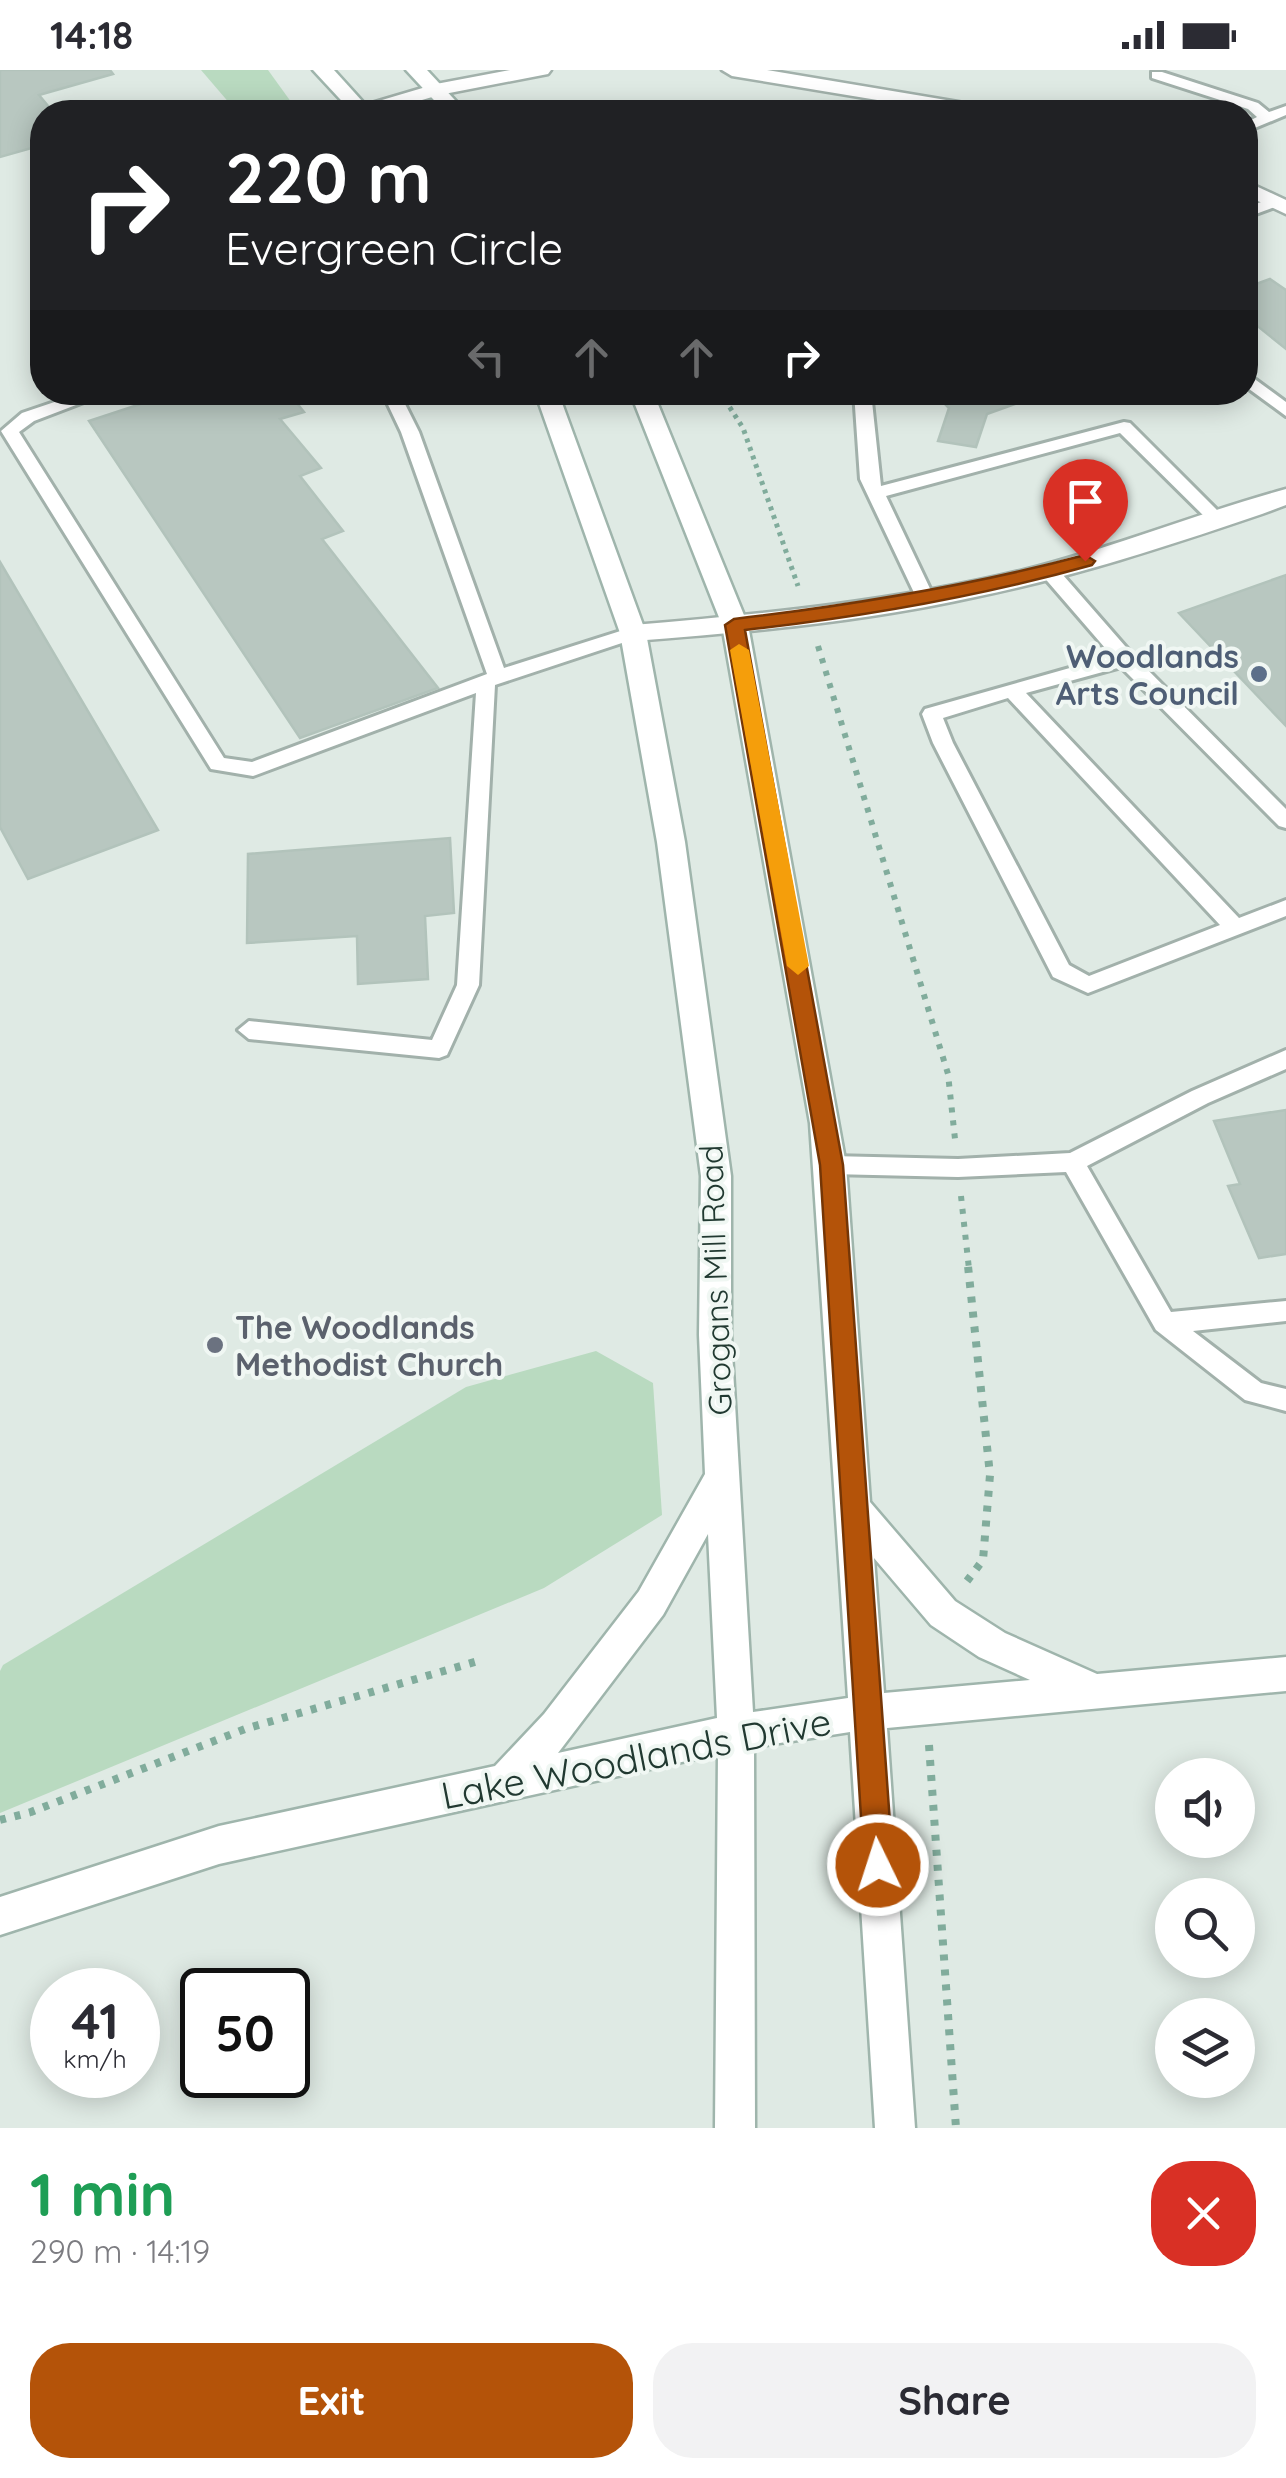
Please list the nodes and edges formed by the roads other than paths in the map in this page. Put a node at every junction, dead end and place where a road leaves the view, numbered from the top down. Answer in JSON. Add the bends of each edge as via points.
{"nodes":[{"id":1,"x":323,"y":70,"type":"edge"},
{"id":2,"x":416,"y":70,"type":"edge"},
{"id":3,"x":541,"y":70,"type":"edge"},
{"id":4,"x":732,"y":70,"type":"edge"},
{"id":5,"x":1157,"y":75,"type":"dead end"},
{"id":6,"x":436,"y":90,"type":"junction"},
{"id":7,"x":351,"y":100,"type":"edge"},
{"id":8,"x":402,"y":100,"type":"edge"},
{"id":9,"x":445,"y":100,"type":"edge"},
{"id":10,"x":911,"y":100,"type":"edge"},
{"id":11,"x":1234,"y":100,"type":"edge"},
{"id":12,"x":1286,"y":110,"type":"edge"},
{"id":13,"x":1258,"y":111,"type":"edge"},
{"id":14,"x":1265,"y":116,"type":"junction"},
{"id":15,"x":1258,"y":120,"type":"edge"},
{"id":16,"x":1258,"y":194,"type":"edge"},
{"id":17,"x":1281,"y":205,"type":"edge"},
{"id":18,"x":1258,"y":388,"type":"edge"},
{"id":19,"x":62,"y":405,"type":"edge"},
{"id":20,"x":396,"y":405,"type":"edge"},
{"id":21,"x":551,"y":405,"type":"edge"},
{"id":22,"x":647,"y":405,"type":"edge"},
{"id":23,"x":863,"y":405,"type":"edge"},
{"id":24,"x":1286,"y":411,"type":"edge"},
{"id":25,"x":876,"y":493,"type":"junction"},
{"id":26,"x":1286,"y":497,"type":"edge"},
{"id":27,"x":1219,"y":520,"type":"junction"},
{"id":28,"x":1049,"y":571,"type":"junction"},
{"id":29,"x":925,"y":597,"type":"junction"},
{"id":30,"x":734,"y":625,"type":"junction"},
{"id":31,"x":633,"y":633,"type":"junction"},
{"id":32,"x":1126,"y":659,"type":"junction"},
{"id":33,"x":492,"y":680,"type":"junction"},
{"id":34,"x":1012,"y":690,"type":"junction"},
{"id":35,"x":1286,"y":822,"type":"edge"},
{"id":36,"x":1286,"y":908,"type":"edge"},
{"id":37,"x":1236,"y":928,"type":"junction"},
{"id":38,"x":250,"y":1030,"type":"dead end"},
{"id":39,"x":1286,"y":1059,"type":"edge"},
{"id":40,"x":1074,"y":1162,"type":"junction"},
{"id":41,"x":831,"y":1165,"type":"junction"},
{"id":42,"x":1286,"y":1312,"type":"edge"},
{"id":43,"x":1165,"y":1323,"type":"junction"},
{"id":44,"x":1286,"y":1400,"type":"edge"},
{"id":45,"x":722,"y":1478,"type":"junction"},
{"id":46,"x":855,"y":1509,"type":"junction"},
{"id":47,"x":1286,"y":1674,"type":"edge"},
{"id":48,"x":1096,"y":1692,"type":"junction"},
{"id":49,"x":869,"y":1712,"type":"junction"},
{"id":50,"x":736,"y":1732,"type":"junction"},
{"id":51,"x":505,"y":1783,"type":"junction"},
{"id":52,"x":0,"y":1916,"type":"edge"},
{"id":53,"x":735,"y":2128,"type":"edge"},
{"id":54,"x":895,"y":2128,"type":"edge"}],
"edges":[{"from":1,"to":7,"type":"main road"},
{"from":2,"to":6,"type":"main road"},
{"from":3,"to":6,"type":"main road"},
{"from":4,"to":10,"type":"main road"},
{"from":5,"to":11,"type":"lane"},
{"from":6,"to":8,"type":"main road"},
{"from":6,"to":9,"type":"main road"},
{"from":12,"to":14,"type":"lane"},
{"from":13,"to":14,"type":"lane"},
{"from":14,"to":15,"type":"lane"},
{"from":16,"to":17,"type":"main road"},
{"from":18,"to":24,"type":"lane"},
{"from":19,"to":33,"type":"lane","via":[[28,416],[10,431],[218,764],[253,769]]},
{"from":20,"to":33,"type":"lane"},
{"from":21,"to":31,"type":"main road","name":"Grogans Mill Road"},
{"from":22,"to":30,"type":"main road"},
{"from":23,"to":25,"type":"lane"},
{"from":25,"to":27,"type":"lane","via":[[1124,426]]},
{"from":25,"to":29,"type":"lane"},
{"from":26,"to":27,"type":"main road"},
{"from":27,"to":28,"type":"main road"},
{"from":28,"to":29,"type":"main road"},
{"from":28,"to":32,"type":"lane"},
{"from":29,"to":30,"type":"main road"},
{"from":30,"to":31,"type":"main road"},
{"from":30,"to":41,"type":"main road"},
{"from":31,"to":33,"type":"lane"},
{"from":31,"to":45,"type":"main road","name":"Grogans Mill Road","via":[[671,842],[716,1176],[714,1335]]},
{"from":32,"to":34,"type":"lane"},
{"from":32,"to":35,"type":"lane"},
{"from":33,"to":38,"type":"lane","via":[[468,984],[439,1049]]},
{"from":34,"to":37,"type":"lane"},
{"from":34,"to":37,"type":"lane","via":[[932,714],[1060,972],[1088,986]]},
{"from":36,"to":37,"type":"lane"},
{"from":39,"to":40,"type":"lane"},
{"from":40,"to":41,"type":"lane"},
{"from":40,"to":43,"type":"lane"},
{"from":41,"to":46,"type":"main road"},
{"from":42,"to":43,"type":"lane"},
{"from":43,"to":44,"type":"lane","via":[[1254,1392]]},
{"from":45,"to":50,"type":"main road","name":"Grogans Mill Road"},
{"from":45,"to":51,"type":"main road","via":[[651,1603],[557,1727]]},
{"from":46,"to":48,"type":"main road","via":[[943,1613],[992,1645]]},
{"from":46,"to":49,"type":"main road"},
{"from":47,"to":48,"type":"main road","name":"Lake Woodlands Drive"},
{"from":48,"to":49,"type":"main road","name":"Lake Woodlands Drive"},
{"from":49,"to":50,"type":"main road","name":"Lake Woodlands Drive"},
{"from":49,"to":54,"type":"main road"},
{"from":50,"to":51,"type":"main road","name":"Lake Woodlands Drive"},
{"from":50,"to":53,"type":"main road","name":"Grogans Mill Road"},
{"from":51,"to":52,"type":"main road","name":"Lake Woodlands Drive","via":[[219,1844]]}]}
